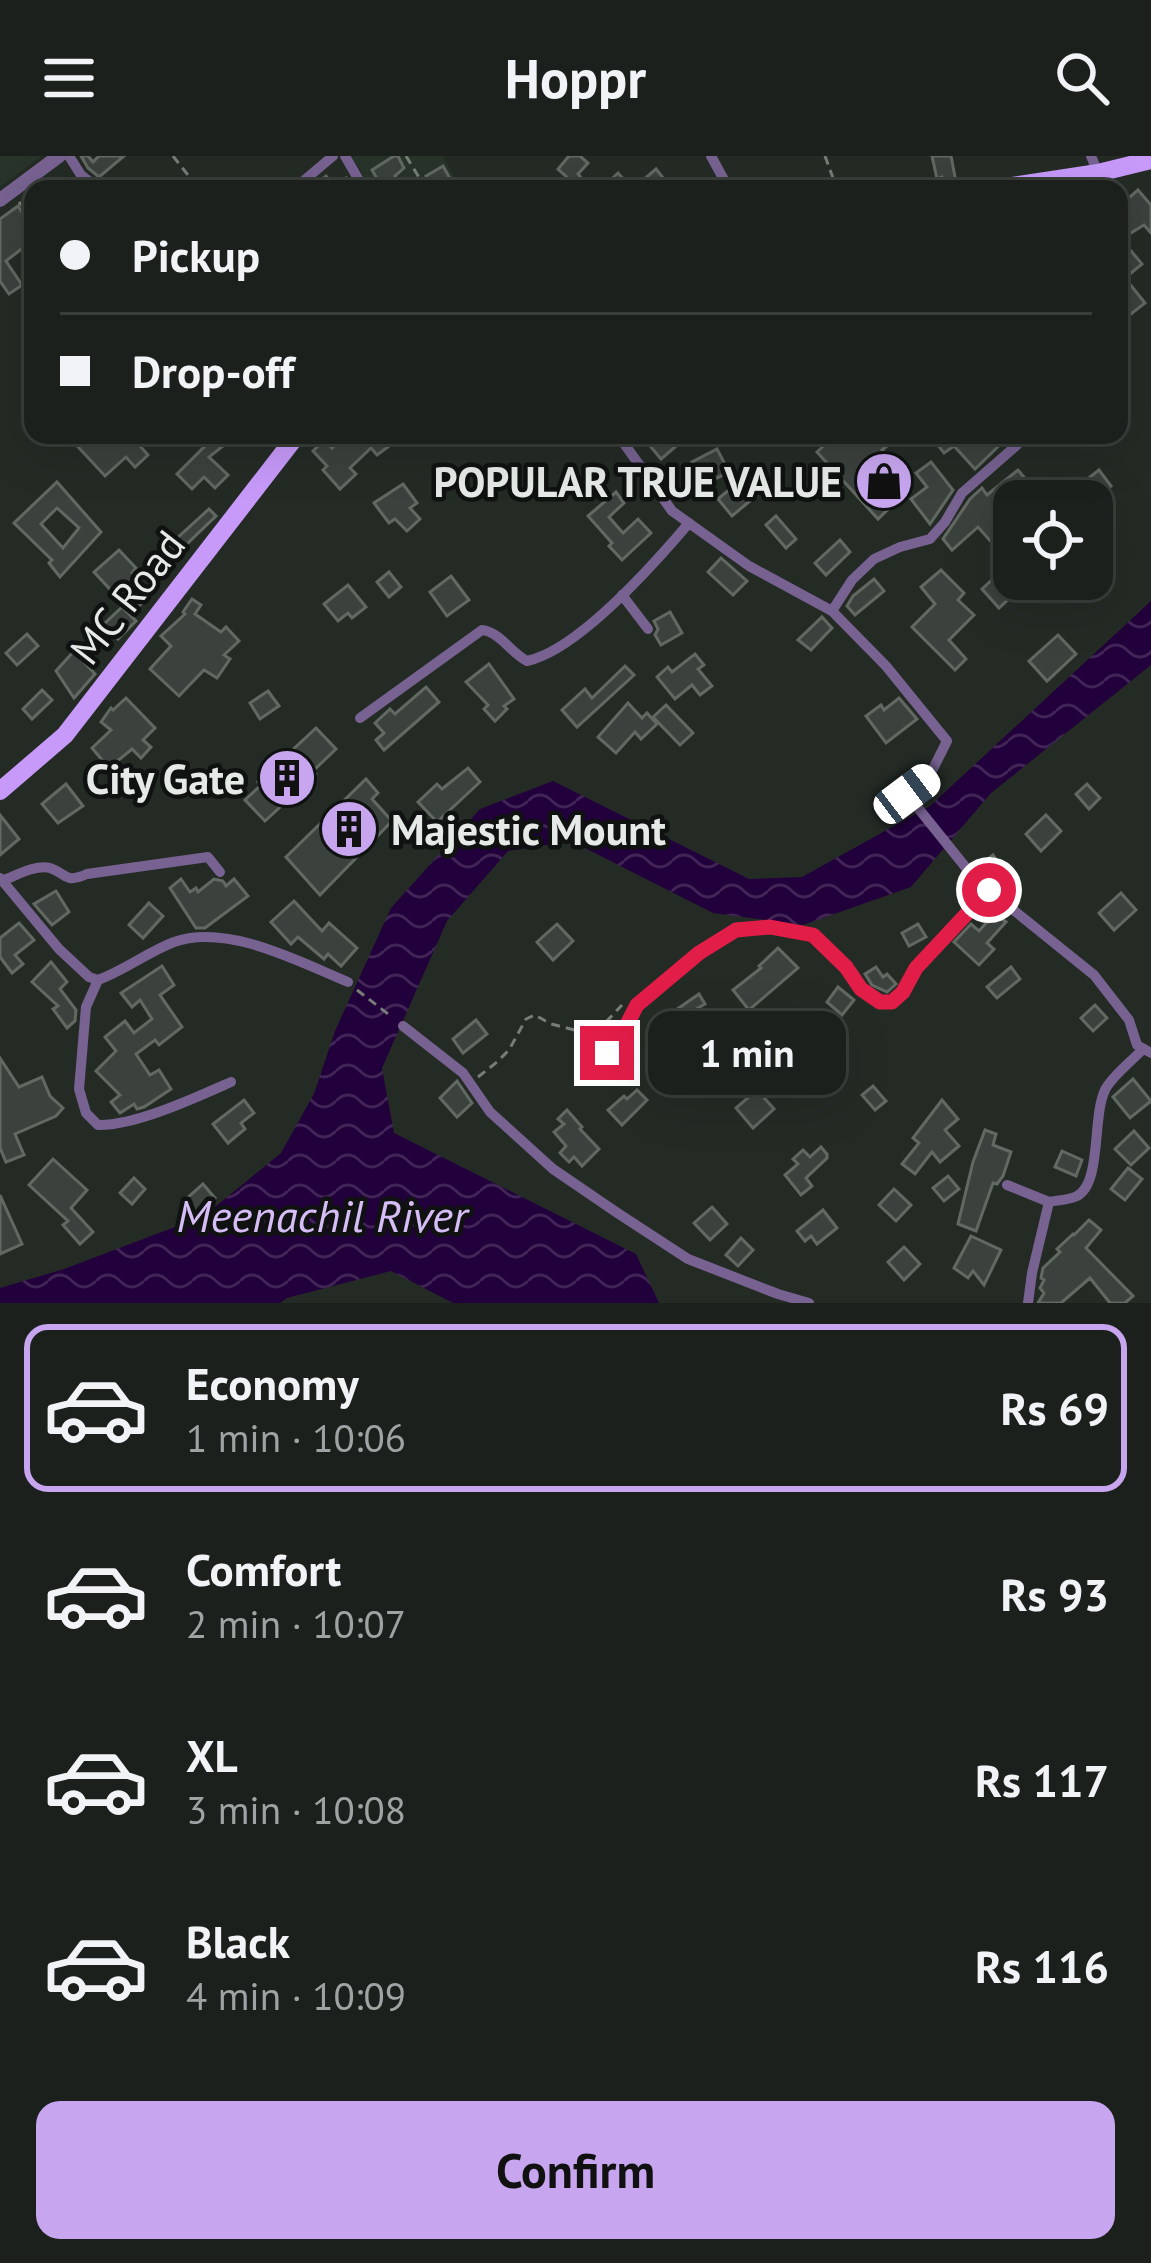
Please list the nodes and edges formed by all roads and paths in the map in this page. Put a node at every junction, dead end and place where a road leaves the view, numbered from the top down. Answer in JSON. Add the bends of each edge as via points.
{"nodes":[{"id":1,"x":59,"y":156,"type":"edge"},
{"id":2,"x":69,"y":156,"type":"edge"},
{"id":3,"x":172,"y":156,"type":"edge"},
{"id":4,"x":333,"y":156,"type":"edge"},
{"id":5,"x":1151,"y":160,"type":"edge"},
{"id":6,"x":1095,"y":165,"type":"edge"},
{"id":7,"x":27,"y":180,"type":"edge"},
{"id":8,"x":87,"y":180,"type":"edge"},
{"id":9,"x":192,"y":180,"type":"edge"},
{"id":10,"x":305,"y":180,"type":"edge"},
{"id":11,"x":1032,"y":180,"type":"edge"},
{"id":12,"x":290,"y":444,"type":"edge"},
{"id":13,"x":624,"y":444,"type":"edge"},
{"id":14,"x":1018,"y":444,"type":"edge"},
{"id":15,"x":689,"y":523,"type":"junction"},
{"id":16,"x":622,"y":595,"type":"junction"},
{"id":17,"x":832,"y":611,"type":"junction"},
{"id":18,"x":648,"y":629,"type":"dead end"},
{"id":19,"x":359,"y":718,"type":"dead end"},
{"id":20,"x":0,"y":791,"type":"edge"},
{"id":21,"x":220,"y":872,"type":"dead end"},
{"id":22,"x":1,"y":880,"type":"edge"},
{"id":23,"x":989,"y":890,"type":"junction"},
{"id":24,"x":98,"y":980,"type":"junction"},
{"id":25,"x":348,"y":982,"type":"joint"},
{"id":26,"x":637,"y":1005,"type":"junction"},
{"id":27,"x":403,"y":1026,"type":"joint"},
{"id":28,"x":1147,"y":1051,"type":"edge"},
{"id":29,"x":607,"y":1053,"type":"dead end"},
{"id":30,"x":471,"y":1081,"type":"junction"},
{"id":31,"x":231,"y":1082,"type":"dead end"},
{"id":32,"x":1007,"y":1185,"type":"dead end"},
{"id":33,"x":1049,"y":1202,"type":"junction"},
{"id":34,"x":809,"y":1303,"type":"edge"},
{"id":35,"x":1028,"y":1303,"type":"edge"}],
"edges":[{"from":1,"to":7,"type":"street"},
{"from":2,"to":8,"type":"street"},
{"from":3,"to":9,"type":"path"},
{"from":4,"to":10,"type":"street"},
{"from":5,"to":6,"type":"main road"},
{"from":6,"to":11,"type":"main road"},
{"from":12,"to":20,"type":"main road","name":"MC Road","via":[[65,735]]},
{"from":13,"to":15,"type":"street"},
{"from":14,"to":17,"type":"street","via":[[962,493],[930,539],[874,559]]},
{"from":15,"to":16,"type":"street"},
{"from":15,"to":17,"type":"street"},
{"from":16,"to":18,"type":"street"},
{"from":16,"to":19,"type":"street","via":[[577,634],[526,662],[482,630]]},
{"from":17,"to":23,"type":"street","via":[[947,741],[929,776],[907,794]]},
{"from":21,"to":22,"type":"street","via":[[208,856],[78,878],[38,868]]},
{"from":22,"to":24,"type":"street","via":[[59,949]]},
{"from":23,"to":26,"type":"street","via":[[892,1002],[861,989],[813,935],[770,927],[736,930]]},
{"from":23,"to":28,"type":"street","via":[[1094,975]]},
{"from":24,"to":25,"type":"street","via":[[179,940],[205,936],[284,955]]},
{"from":24,"to":31,"type":"street","via":[[86,1007],[79,1089],[98,1125]]},
{"from":25,"to":27,"type":"path"},
{"from":26,"to":29,"type":"street"},
{"from":26,"to":30,"type":"path","via":[[629,998],[590,1034],[526,1019],[509,1050]]},
{"from":27,"to":30,"type":"street"},
{"from":28,"to":33,"type":"street","via":[[1106,1085],[1089,1185]]},
{"from":30,"to":34,"type":"street","via":[[490,1112],[553,1169],[656,1238]]},
{"from":32,"to":33,"type":"street"},
{"from":33,"to":35,"type":"street"}]}
